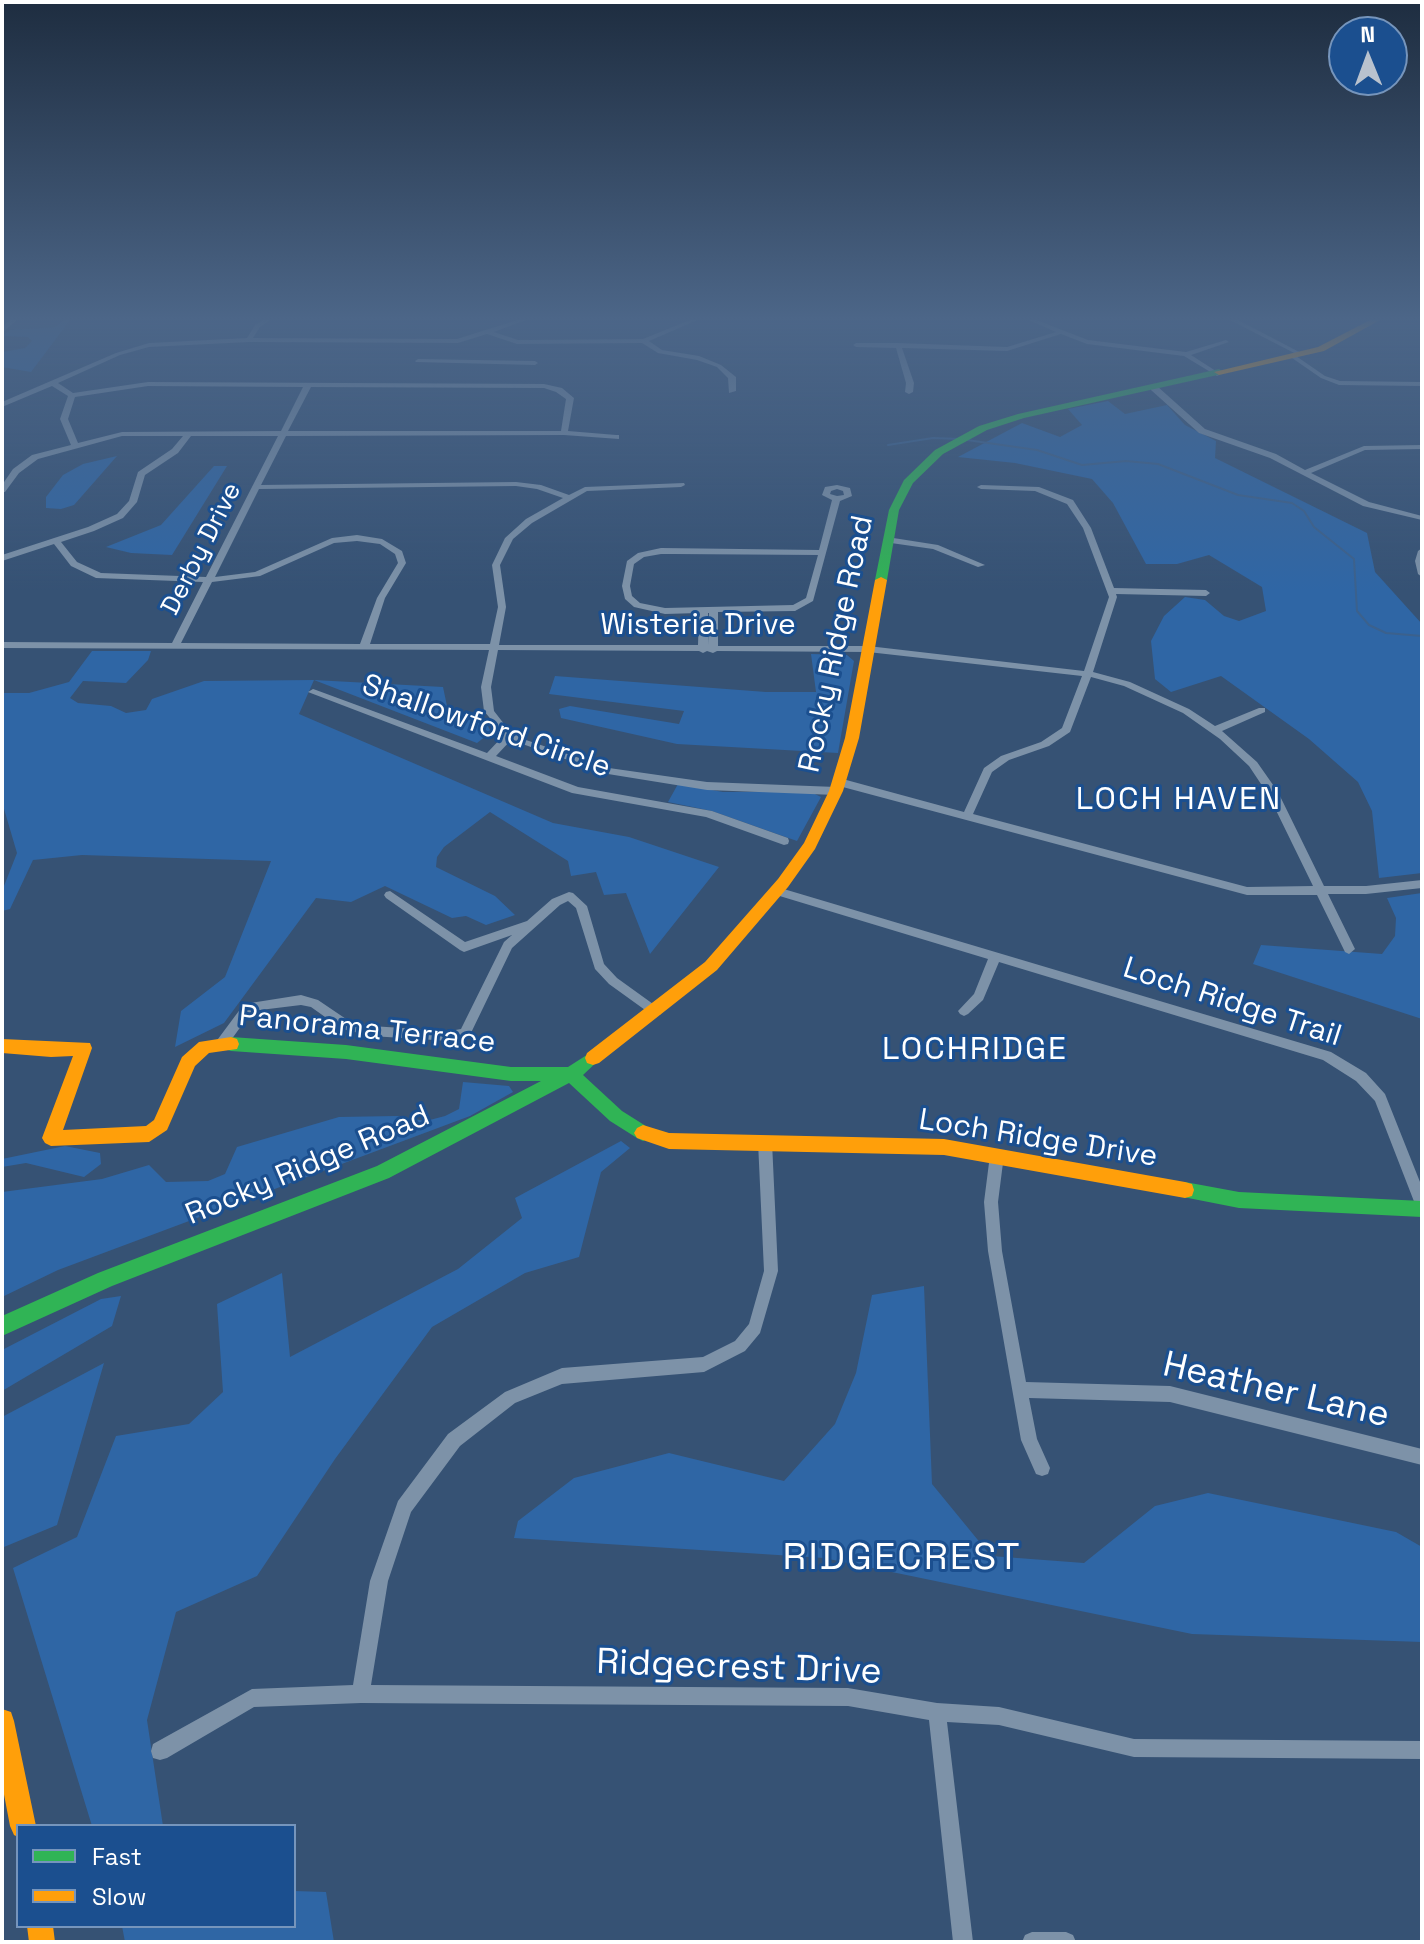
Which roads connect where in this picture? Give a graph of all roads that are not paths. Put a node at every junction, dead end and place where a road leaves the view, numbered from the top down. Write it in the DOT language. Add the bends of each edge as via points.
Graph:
graph roads {
  1 [pos="68,410"];
  2 [pos="296,410"];
  3 [pos="568,410"];
  4 [pos="1051,410"];
  5 [pos="1178,410"];
  6 [pos="190,433"];
  7 [pos="284,433"];
  8 [pos="564,433"];
  9 [pos="616,437"];
  10 [pos="74,444"];
  11 [pos="1422,447"];
  12 [pos="1306,472"];
  13 [pos="681,485"];
  14 [pos="255,487"];
  15 [pos="981,487"];
  16 [pos="2,490"];
  17 [pos="567,497"];
  18 [pos="836,499"];
  19 [pos="1422,518"];
  20 [pos="887,540"];
  21 [pos="56,541"];
  22 [pos="2,545"];
  23 [pos="1422,551"];
  24 [pos="823,553"];
  25 [pos="5,557"];
  26 [pos="981,565"];
  27 [pos="1422,574"];
  28 [pos="209,580"];
  29 [pos="1112,591"];
  30 [pos="1206,593"];
  31 [pos="709,611"];
  32 [pos="2,645"];
  33 [pos="175,646"];
  34 [pos="364,647"];
  35 [pos="495,648"];
  36 [pos="868,649"];
  37 [pos="708,650"];
  38 [pos="1089,674"];
  39 [pos="313,692"];
  40 [pos="1262,710"];
  41 [pos="1215,730"];
  42 [pos="509,736"];
  43 [pos="488,758"];
  44 [pos="837,786"];
  45 [pos="967,816"];
  46 [pos="784,841"];
  47 [pos="1422,884"];
  48 [pos="777,891"];
  49 [pos="1320,891"];
  50 [pos="390,895"];
  51 [pos="536,920"];
  52 [pos="1349,949"];
  53 [pos="995,957"];
  54 [pos="964,1011"];
  55 [pos="656,1012"];
  56 [pos="222,1043"];
  57 [pos="2,1046"];
  58 [pos="571,1074"];
  59 [pos="765,1142"];
  60 [pos="997,1155"];
  61 [pos="1422,1206"];
  62 [pos="2,1326"];
  63 [pos="1019,1390"];
  64 [pos="1422,1457"];
  65 [pos="1042,1468"];
  66 [pos="361,1694"];
  67 [pos="937,1712"];
  68 [pos="2,1721"];
  69 [pos="1422,1750"];
  70 [pos="160,1751"];
  71 [pos="23,1824"];
  72 [pos="963,1942"];
  73 [pos="1032,1942"];
  74 [pos="1066,1942"];
  1 -- 10 [label="street" via="64,423"];
  2 -- 7 [label="street, Derby Drive"];
  3 -- 8 [label="street"];
  4 -- 20 [label="main road, Rocky Ridge Road" via="977,431 939,452 902,490"];
  5 -- 12 [label="street" via="1202,431"];
  6 -- 7 [label="street"];
  6 -- 10 [label="street" via="122,434"];
  6 -- 21 [label="street" via="175,451 141,474 126,511"];
  7 -- 8 [label="street"];
  7 -- 14 [label="street, Derby Drive"];
  8 -- 9 [label="street"];
  10 -- 16 [label="street" via="27,462"];
  11 -- 12 [label="street" via="1364,448"];
  12 -- 19 [label="street" via="1366,504"];
  13 -- 17 [label="street" via="602,487"];
  14 -- 17 [label="street" via="516,484"];
  14 -- 28 [label="street, Derby Drive"];
  15 -- 29 [label="street" via="1036,489 1070,502"];
  17 -- 35 [label="street" via="520,528 501,549 496,571 502,607"];
  18 -- 24 [label="street"];
  20 -- 26 [label="street" via="935,547"];
  20 -- 36 [label="main road, Rocky Ridge Road"];
  21 -- 25 [label="street"];
  21 -- 28 [label="street" via="74,564 99,576"];
  22 -- 25 [label="street"];
  23 -- 27 [label="street"];
  24 -- 31 [label="street" via="812,595 801,606"];
  24 -- 31 [label="street" via="661,551 635,558 627,568 628,597 637,605"];
  28 -- 33 [label="street, Derby Drive"];
  28 -- 34 [label="street" via="257,574 332,541 387,544 402,563 381,598"];
  29 -- 30 [label="street"];
  29 -- 38 [label="street"];
  31 -- 37 [label="street"];
  32 -- 33 [label="street, Wisteria Drive"];
  33 -- 34 [label="street, Wisteria Drive"];
  34 -- 35 [label="street, Wisteria Drive"];
  35 -- 37 [label="street, Wisteria Drive"];
  35 -- 42 [label="street" via="486,697 492,717"];
  36 -- 37 [label="street, Wisteria Drive"];
  36 -- 38 [label="street, Wisteria Drive"];
  36 -- 44 [label="main road, Rocky Ridge Road" via="852,738"];
  38 -- 41 [label="street, Wisteria Drive" via="1157,696"];
  38 -- 45 [label="street" via="1066,730 988,770"];
  39 -- 43 [label="street, Shallowford Circle"];
  40 -- 41 [label="street"];
  41 -- 49 [label="street, Wisteria Drive" via="1253,764 1274,795"];
  42 -- 43 [label="street"];
  42 -- 44 [label="street" via="621,774 707,786"];
  43 -- 46 [label="street, Shallowford Circle" via="576,790 708,814"];
  44 -- 45 [label="street"];
  44 -- 48 [label="main road, Rocky Ridge Road" via="810,845"];
  45 -- 49 [label="street" via="1247,891"];
  47 -- 49 [label="street"];
  48 -- 53 [label="street, Loch Ridge Trail"];
  48 -- 55 [label="main road, Rocky Ridge Road" via="711,966"];
  49 -- 52 [label="street, Wisteria Drive"];
  50 -- 51 [label="street" via="464,947"];
  51 -- 55 [label="street" via="556,902 576,898 599,966"];
  51 -- 56 [label="street" via="508,945 465,1033 371,1031 346,1025 301,1000 248,1007"];
  53 -- 54 [label="street" via="979,997"];
  53 -- 61 [label="street, Loch Ridge Trail" via="1340,1062 1380,1098"];
  55 -- 58 [label="main road, Rocky Ridge Road"];
  56 -- 57 [label="main road, Panorama Terrace" via="205,1047 188,1062 156,1130 95,1139 51,1138 84,1048"];
  56 -- 58 [label="main road, Panorama Terrace" via="346,1052 511,1074"];
  58 -- 59 [label="main road, Loch Ridge Drive" via="616,1116 648,1136"];
  58 -- 62 [label="main road, Rocky Ridge Road" via="383,1172 105,1279"];
  59 -- 60 [label="main road, Loch Ridge Drive" via="915,1145"];
  59 -- 66 [label="street" via="771,1271 755,1328 740,1346 704,1364 562,1376 510,1397 454,1440 404,1507 379,1581"];
  60 -- 61 [label="main road, Loch Ridge Drive" via="1239,1200"];
  60 -- 63 [label="street" via="992,1233"];
  63 -- 64 [label="street, Heather Lane" via="1170,1394"];
  63 -- 65 [label="street" via="1032,1451"];
  66 -- 67 [label="street, Ridgecrest Drive" via="848,1697"];
  66 -- 70 [label="street, Ridgecrest Drive" via="252,1698"];
  67 -- 69 [label="street, Ridgecrest Drive" via="999,1716 1134,1748"];
  67 -- 72 [label="street"];
  68 -- 71 [label="main road"];
  73 -- 74 [label="street"];
}
